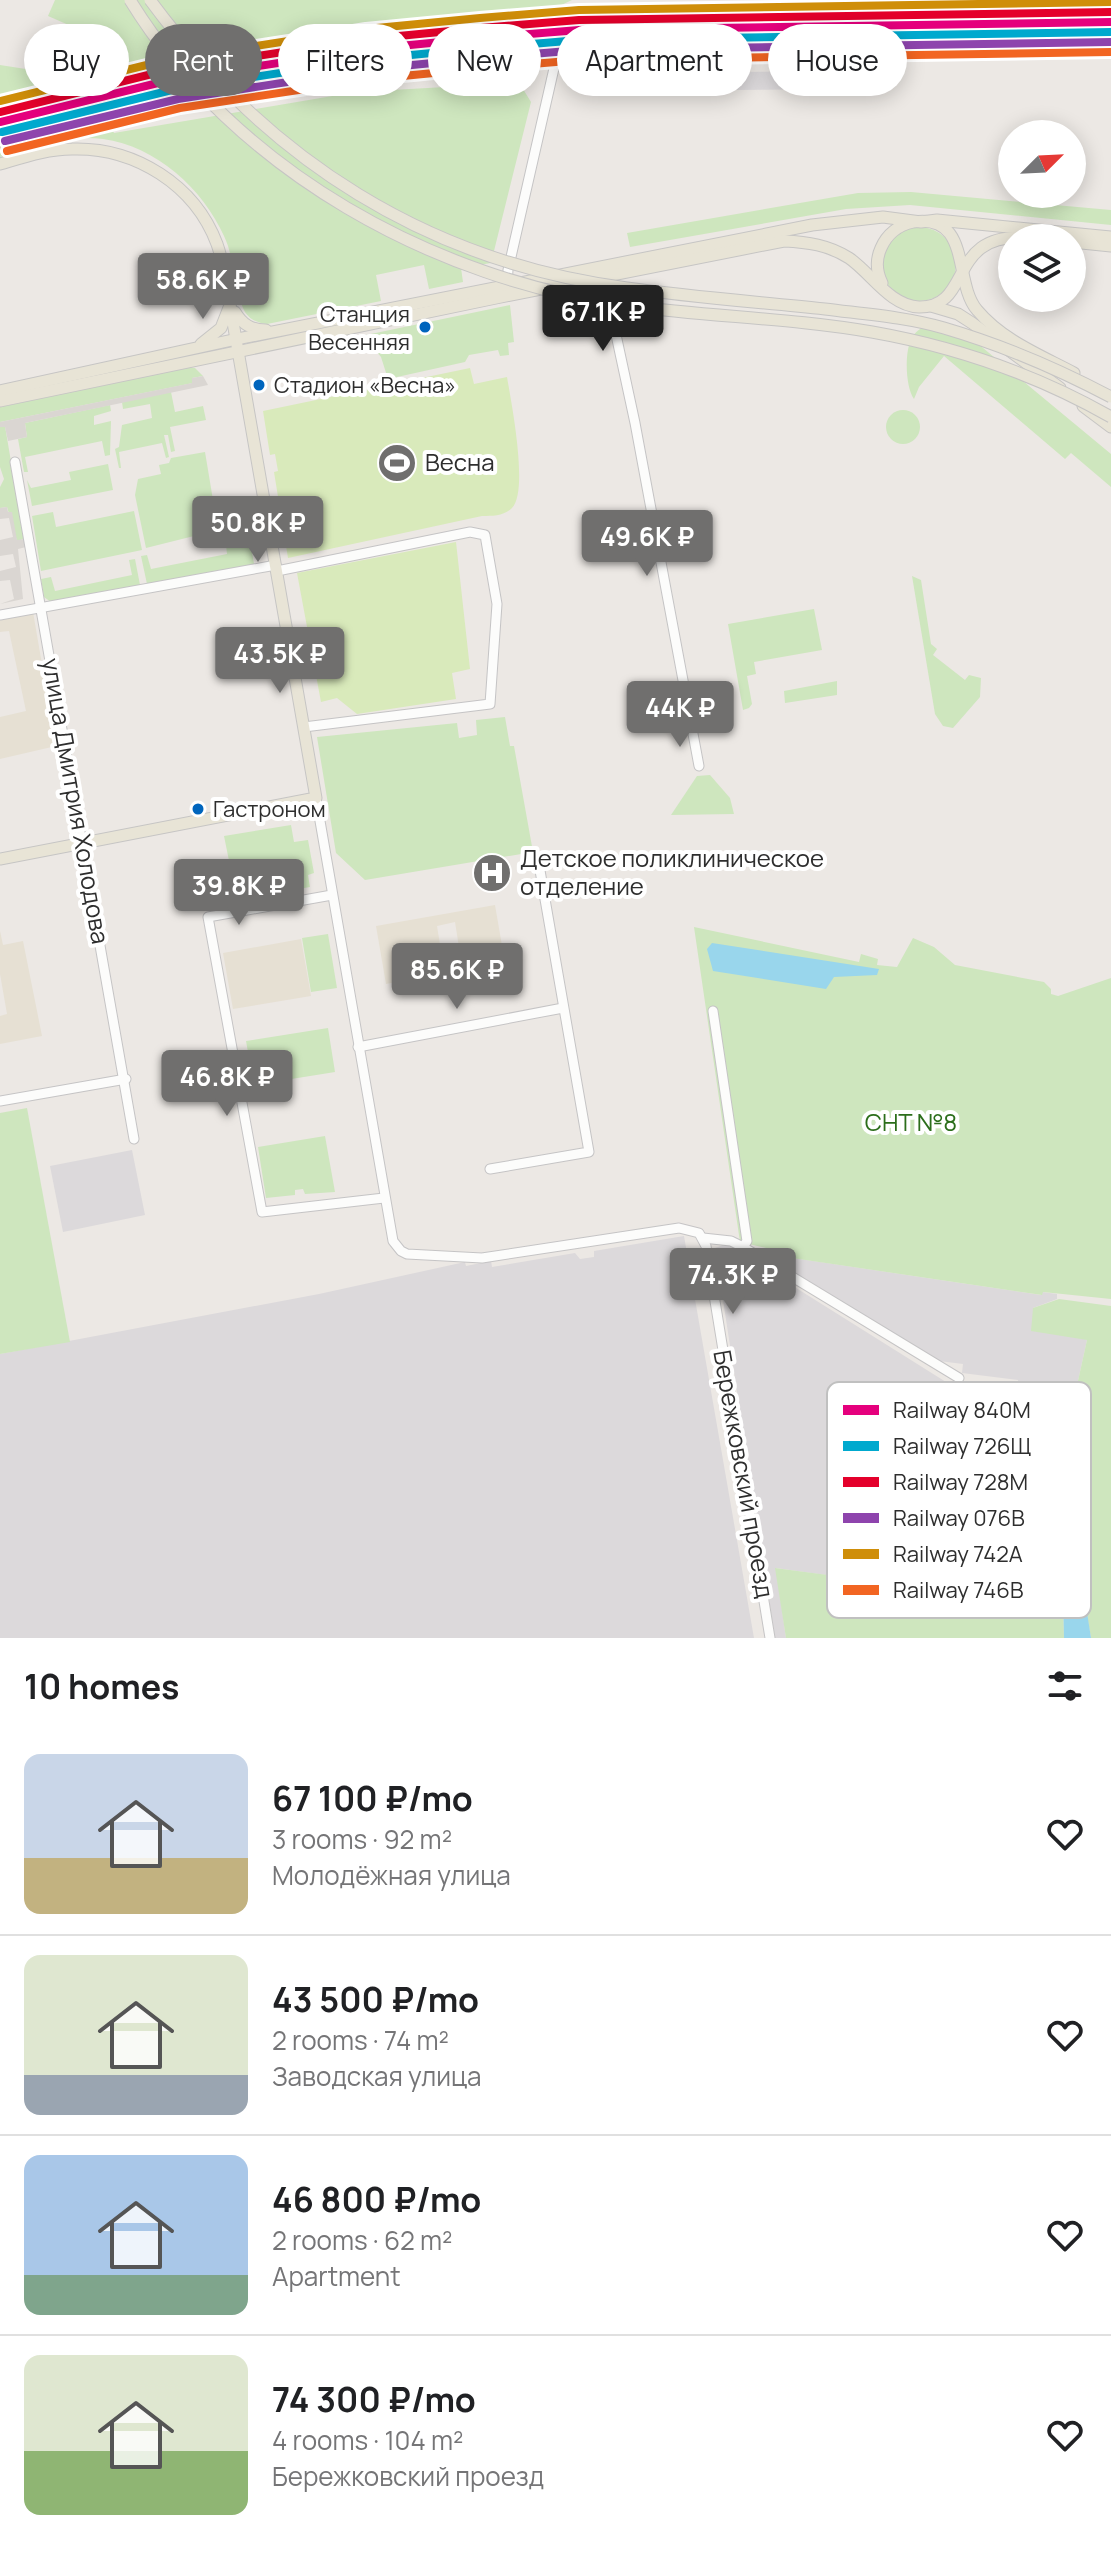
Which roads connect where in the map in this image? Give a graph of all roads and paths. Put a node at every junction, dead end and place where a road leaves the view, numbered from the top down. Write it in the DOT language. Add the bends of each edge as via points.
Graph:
graph roads {
  1 [pos="130,0"];
  2 [pos="150,0"];
  3 [pos="557,60"];
  4 [pos="0,164"];
  5 [pos="921,222"];
  6 [pos="1111,237"];
  7 [pos="998,240"];
  8 [pos="1086,243"];
  9 [pos="1111,246"];
  10 [pos="962,270"];
  11 [pos="602,272"];
  12 [pos="508,287"];
  13 [pos="884,287"];
  14 [pos="230,305"];
  15 [pos="930,305"];
  16 [pos="293,329"];
  17 [pos="238,345"];
  18 [pos="186,350"];
  19 [pos="0,391"];
  20 [pos="1111,395"];
  21 [pos="0,401"];
  22 [pos="1111,417"];
  23 [pos="1111,427"];
  24 [pos="15,462"];
  25 [pos="276,568"];
  26 [pos="40,607"];
  27 [pos="0,615"];
  28 [pos="304,727"];
  29 [pos="699,766"];
  30 [pos="316,798"];
  31 [pos="82,843"];
  32 [pos="0,859"];
  33 [pos="538,859"];
  34 [pos="332,895"];
  35 [pos="563,1008"];
  36 [pos="713,1011"];
  37 [pos="358,1047"];
  38 [pos="126,1079"];
  39 [pos="0,1101"];
  40 [pos="134,1139"];
  41 [pos="490,1169"];
  42 [pos="384,1198"];
  43 [pos="703,1238"];
  44 [pos="743,1247"];
  45 [pos="959,1378"];
  46 [pos="770,1638"];
  1 -- 22 [label="main road, bridge" via="198,88 274,157 372,224 457,264 544,290 629,306 870,332 936,345 1039,380"];
  2 -- 20 [label="main road, bridge" via="214,79 284,143 380,208 461,247 547,273 625,288 876,315 943,328"];
  3 -- 12 [label="street"];
  4 -- 14 [label="main road" via="74,149 99,150 147,165 172,182 203,218 216,242"];
  5 -- 6 [label="main road"];
  5 -- 10 [label="main road" via="949,233 960,250"];
  5 -- 11 [label="main road" via="883,217 812,225"];
  5 -- 13 [label="main road" via="899,227 883,243 877,265"];
  7 -- 10 [label="main road" via="983,246"];
  8 -- 9 [label="main road"];
  10 -- 15 [label="main road" via="948,296"];
  10 -- 20 [label="main road" via="968,298 992,325"];
  11 -- 12 [label="main road"];
  11 -- 13 [label="main road" via="784,241 809,242 849,258"];
  11 -- 17 [label="main road"];
  11 -- 29 [label="street"];
  12 -- 16 [label="main road"];
  13 -- 15 [label="main road" via="899,302"];
  14 -- 16 [label="main road" via="240,322 250,327"];
  14 -- 17 [label="main road"];
  14 -- 18 [label="main road" via="221,328 207,342"];
  15 -- 23 [label="main road" via="958,314"];
  16 -- 17 [label="main road"];
  17 -- 18 [label="main road"];
  17 -- 21 [label="main road"];
  17 -- 25 [label="main road"];
  18 -- 19 [label="main road"];
  24 -- 26 [label="street, улица Дмитрия Холодова"];
  25 -- 26 [label="street"];
  25 -- 28 [label="main road"];
  25 -- 28 [label="street" via="470,532 485,535 497,604 490,704"];
  26 -- 27 [label="street"];
  26 -- 31 [label="street, улица Дмитрия Холодова"];
  28 -- 30 [label="main road"];
  30 -- 31 [label="main road"];
  30 -- 34 [label="street"];
  31 -- 32 [label="main road"];
  31 -- 38 [label="street, улица Дмитрия Холодова"];
  33 -- 35 [label="street"];
  34 -- 37 [label="street"];
  34 -- 42 [label="street" via="208,917 218,978 262,1212"];
  35 -- 37 [label="street"];
  35 -- 41 [label="street" via="589,1152"];
  36 -- 44 [label="street" via="746,1227"];
  37 -- 42 [label="street"];
  38 -- 39 [label="street"];
  38 -- 40 [label="street, улица Дмитрия Холодова"];
  42 -- 43 [label="street" via="393,1241 401,1251 482,1258 679,1228"];
  43 -- 44 [label="street"];
  43 -- 46 [label="street, Бережковский проезд"];
  44 -- 45 [label="street"];
}
